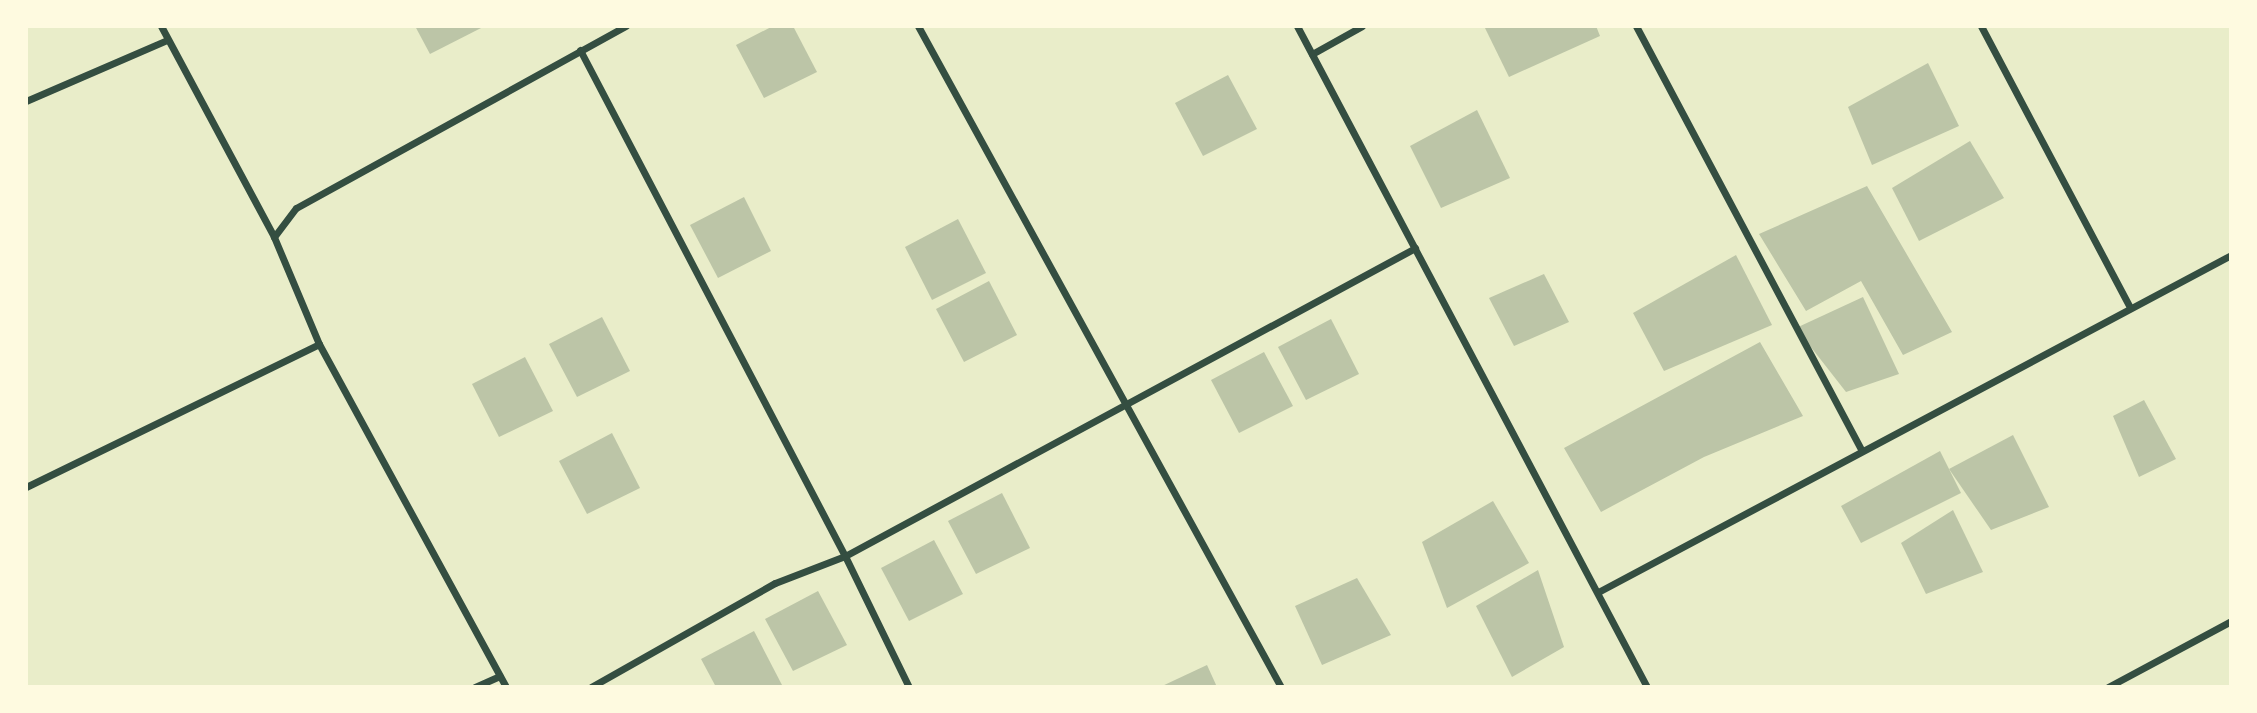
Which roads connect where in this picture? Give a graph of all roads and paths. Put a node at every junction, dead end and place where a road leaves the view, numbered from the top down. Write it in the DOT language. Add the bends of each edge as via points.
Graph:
graph roads {
  1 [pos="161,26"];
  2 [pos="626,26"];
  3 [pos="918,26"];
  4 [pos="1297,26"];
  5 [pos="1362,26"];
  6 [pos="1636,26"];
  7 [pos="1981,26"];
  8 [pos="167,40"];
  9 [pos="580,50"];
  10 [pos="1312,54"];
  11 [pos="26,100"];
  12 [pos="274,237"];
  13 [pos="1415,248"];
  14 [pos="2231,254"];
  15 [pos="2129,306"];
  16 [pos="318,344"];
  17 [pos="1128,403"];
  18 [pos="1861,450"];
  19 [pos="26,487"];
  20 [pos="845,556"];
  21 [pos="1600,591"];
  22 [pos="2231,621"];
  23 [pos="500,676"];
  24 [pos="475,687"];
  25 [pos="506,687"];
  26 [pos="591,687"];
  27 [pos="909,687"];
  28 [pos="1281,687"];
  29 [pos="1647,687"];
  30 [pos="2108,687"];
  1 -- 8 [label="street"];
  2 -- 9 [label="street"];
  3 -- 17 [label="street"];
  4 -- 10 [label="street"];
  5 -- 10 [label="street"];
  6 -- 18 [label="street"];
  7 -- 15 [label="street"];
  8 -- 11 [label="street"];
  8 -- 12 [label="street"];
  9 -- 12 [label="street" via="296,208"];
  9 -- 20 [label="street"];
  10 -- 13 [label="street"];
  12 -- 16 [label="street"];
  13 -- 17 [label="street"];
  13 -- 21 [label="street"];
  14 -- 15 [label="street"];
  15 -- 18 [label="street"];
  16 -- 19 [label="street"];
  16 -- 23 [label="street"];
  17 -- 20 [label="street"];
  17 -- 28 [label="street"];
  18 -- 21 [label="street"];
  20 -- 26 [label="street" via="775,583"];
  20 -- 27 [label="street"];
  21 -- 29 [label="street"];
  22 -- 30 [label="street"];
  23 -- 24 [label="street"];
  23 -- 25 [label="street"];
}
